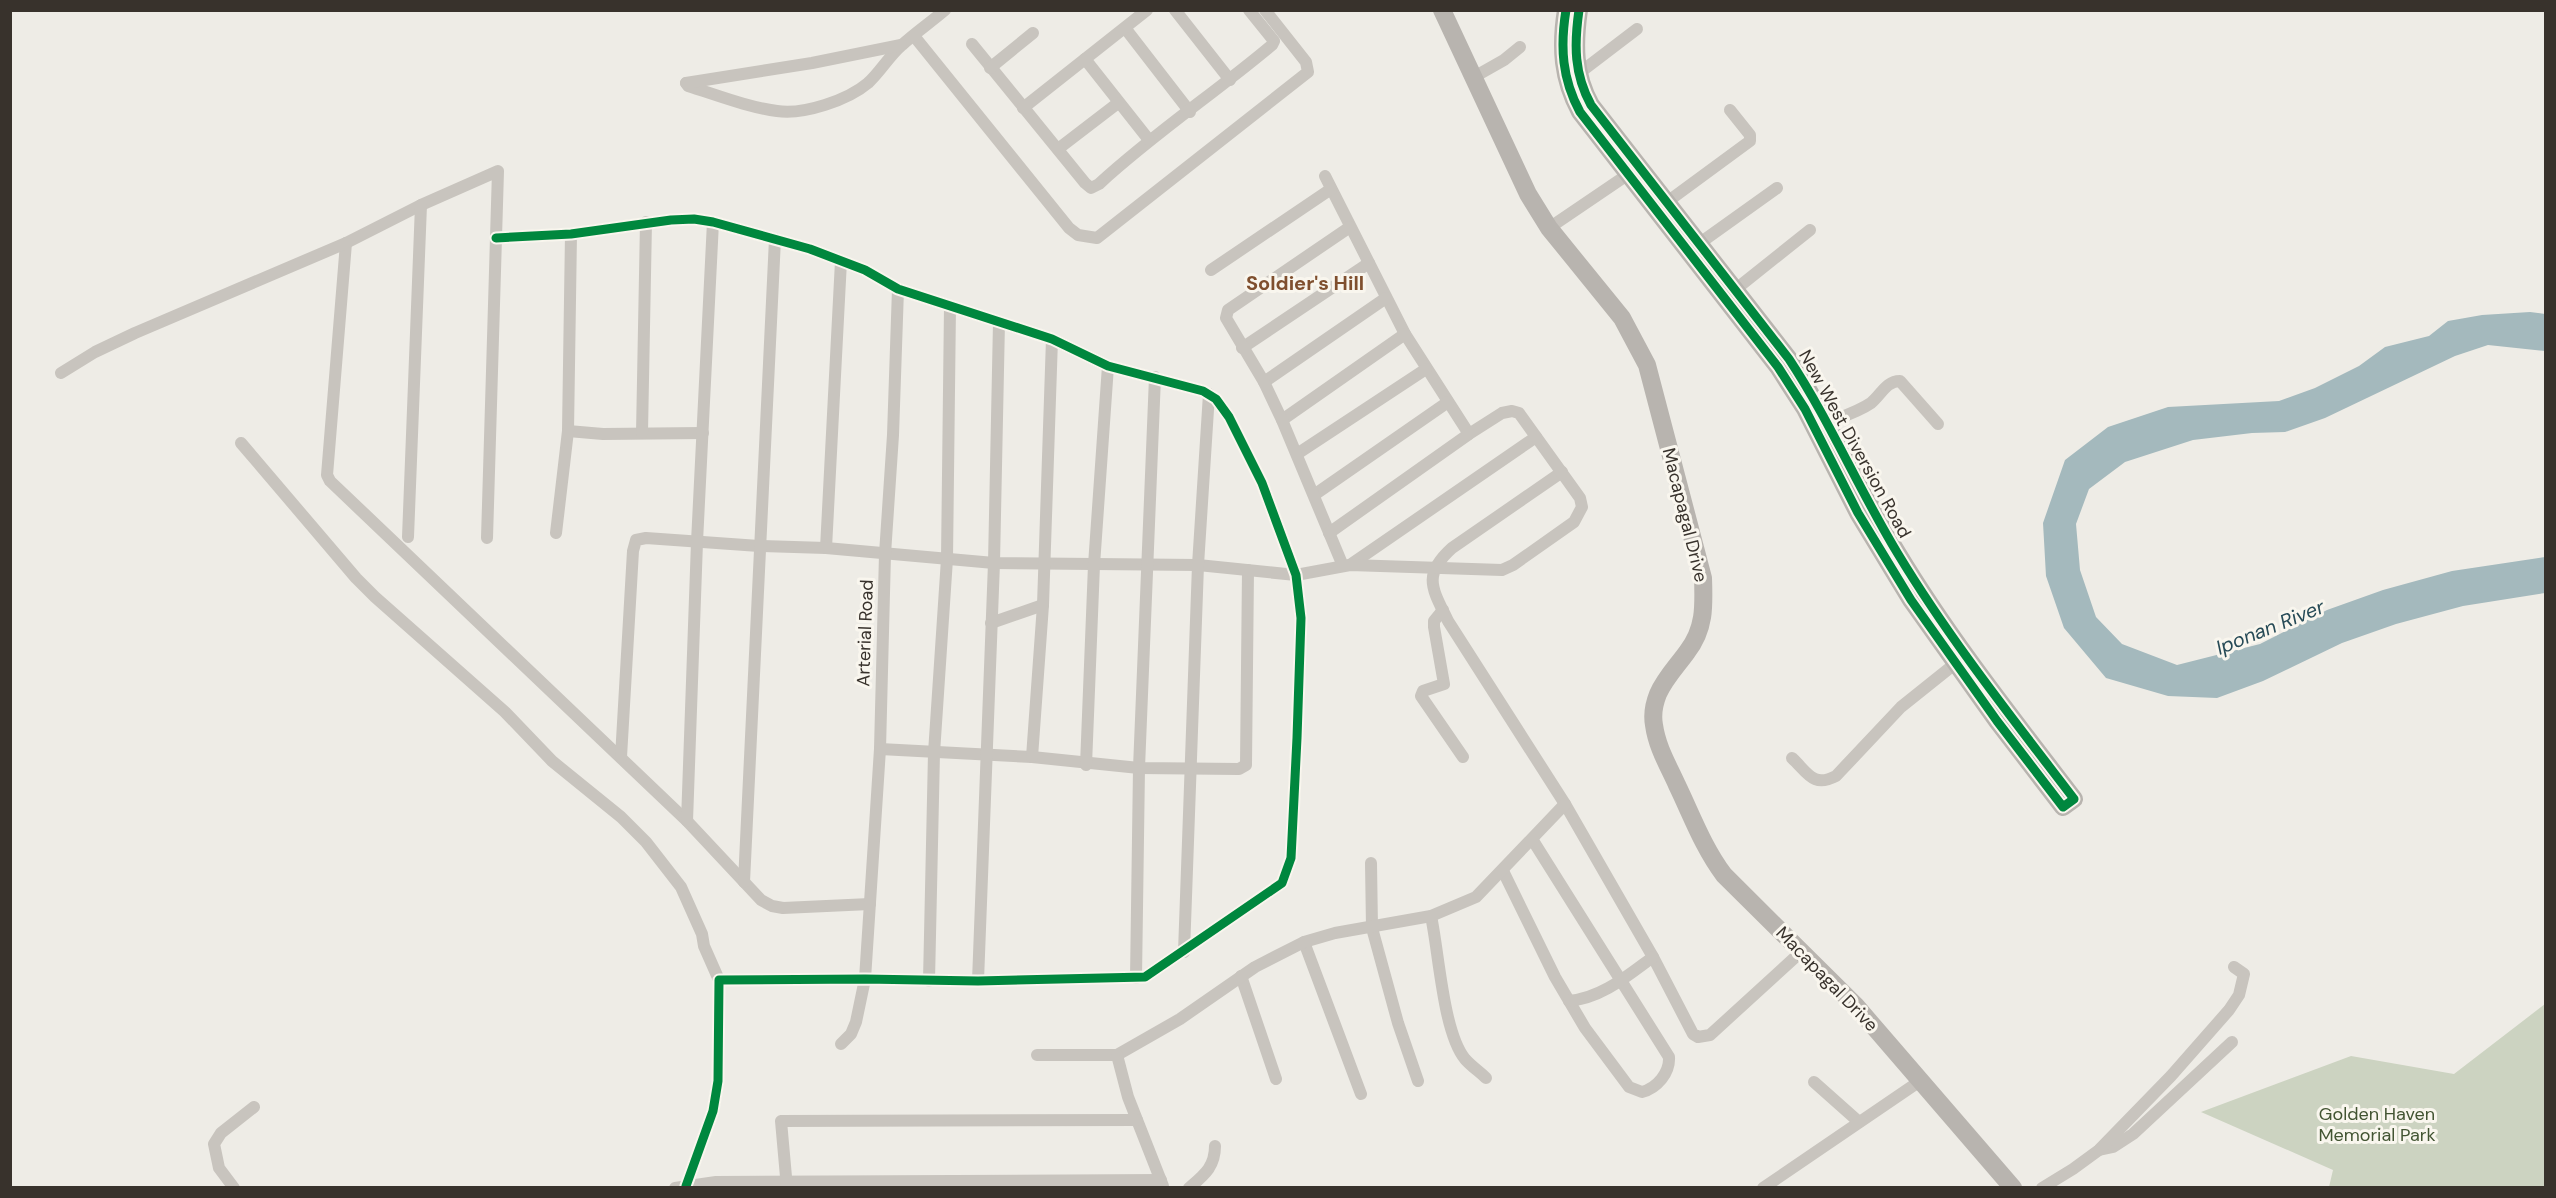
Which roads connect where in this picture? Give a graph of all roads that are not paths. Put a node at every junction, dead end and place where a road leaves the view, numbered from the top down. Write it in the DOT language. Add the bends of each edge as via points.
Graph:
graph roads {
  1 [pos="945,10"];
  2 [pos="1147,10"];
  3 [pos="1176,10"];
  4 [pos="1249,10"];
  5 [pos="1265,10"];
  6 [pos="1442,10"];
  7 [pos="1566,10"];
  8 [pos="1579,10"];
  9 [pos="1125,28"];
  10 [pos="1637,29"];
  11 [pos="1033,33"];
  12 [pos="915,36"];
  13 [pos="972,44"];
  14 [pos="901,45"];
  15 [pos="1520,47"];
  16 [pos="1085,59"];
  17 [pos="990,68"];
  18 [pos="1578,74"];
  19 [pos="1474,77"];
  20 [pos="1230,80"];
  21 [pos="1118,103"];
  22 [pos="1023,108"];
  23 [pos="1730,110"];
  24 [pos="1190,112"];
  25 [pos="1149,140"];
  26 [pos="1058,148"];
  27 [pos="1633,171"];
  28 [pos="1325,176"];
  29 [pos="1777,188"];
  30 [pos="1332,189"];
  31 [pos="1667,202"];
  32 [pos="421,205"];
  33 [pos="646,222"];
  34 [pos="713,222"];
  35 [pos="1350,227"];
  36 [pos="1549,228"];
  37 [pos="1810,230"];
  38 [pos="571,234"];
  39 [pos="496,238"];
  40 [pos="775,239"];
  41 [pos="346,243"];
  42 [pos="1700,243"];
  43 [pos="841,261"];
  44 [pos="1369,263"];
  45 [pos="1211,270"];
  46 [pos="898,289"];
  47 [pos="1736,289"];
  48 [pos="1386,298"];
  49 [pos="950,306"];
  50 [pos="999,321"];
  51 [pos="1405,334"];
  52 [pos="1052,339"];
  53 [pos="1242,348"];
  54 [pos="1108,366"];
  55 [pos="1426,369"];
  56 [pos="61,373"];
  57 [pos="1155,377"];
  58 [pos="1263,382"];
  59 [pos="1209,394"];
  60 [pos="1448,402"];
  61 [pos="1282,420"];
  62 [pos="1826,423"];
  63 [pos="1938,424"];
  64 [pos="568,431"];
  65 [pos="642,433"];
  66 [pos="703,433"];
  67 [pos="1469,434"];
  68 [pos="1536,437"];
  69 [pos="241,443"];
  70 [pos="1297,454"];
  71 [pos="1562,472"];
  72 [pos="1314,495"];
  73 [pos="556,533"];
  74 [pos="1329,533"];
  75 [pos="408,537"];
  76 [pos="487,538"];
  77 [pos="697,542"];
  78 [pos="759,546"];
  79 [pos="825,548"];
  80 [pos="885,554"];
  81 [pos="947,559"];
  82 [pos="994,563"];
  83 [pos="1045,564"];
  84 [pos="1094,565"];
  85 [pos="1147,565"];
  86 [pos="1198,565"];
  87 [pos="1346,566"];
  88 [pos="1433,569"];
  89 [pos="1248,570"];
  90 [pos="1296,575"];
  91 [pos="1043,605"];
  92 [pos="1443,610"];
  93 [pos="991,624"];
  94 [pos="1956,663"];
  95 [pos="880,749"];
  96 [pos="934,753"];
  97 [pos="986,756"];
  98 [pos="621,757"];
  99 [pos="1462,757"];
  100 [pos="1032,758"];
  101 [pos="1792,758"];
  102 [pos="1086,765"];
  103 [pos="1139,768"];
  104 [pos="1191,769"];
  105 [pos="1565,804"];
  106 [pos="687,821"];
  107 [pos="1532,839"];
  108 [pos="1371,862"];
  109 [pos="1503,871"];
  110 [pos="744,882"];
  111 [pos="870,904"];
  112 [pos="1431,916"];
  113 [pos="1372,928"];
  114 [pos="1304,942"];
  115 [pos="1802,951"];
  116 [pos="1184,952"];
  117 [pos="1653,957"];
  118 [pos="2234,967"];
  119 [pos="1241,976"];
  120 [pos="1136,978"];
  121 [pos="865,979"];
  122 [pos="719,981"];
  123 [pos="929,981"];
  124 [pos="978,981"];
  125 [pos="1620,981"];
  126 [pos="1569,1001"];
  127 [pos="2232,1042"];
  128 [pos="841,1044"];
  129 [pos="1037,1055"];
  130 [pos="1117,1055"];
  131 [pos="1486,1077"];
  132 [pos="1276,1079"];
  133 [pos="1418,1081"];
  134 [pos="1920,1081"];
  135 [pos="1814,1082"];
  136 [pos="1361,1094"];
  137 [pos="254,1107"];
  138 [pos="1137,1120"];
  139 [pos="1859,1122"];
  140 [pos="1215,1146"];
  141 [pos="2099,1150"];
  142 [pos="1010,1184"];
  143 [pos="1162,1184"];
  144 [pos="787,1185"];
  145 [pos="681,1187"];
  146 [pos="234,1188"];
  147 [pos="1189,1188"];
  148 [pos="1763,1188"];
  149 [pos="2013,1188"];
  150 [pos="2042,1188"];
  1 -- 12 [label="street"];
  2 -- 9 [label="street"];
  3 -- 20 [label="street"];
  4 -- 20 [label="street" via="1274,41"];
  5 -- 12 [label="street" via="1306,62 1308,72 1097,237 1078,235 1069,228"];
  6 -- 19 [label="street, Macapagal Drive"];
  7 -- 27 [label="street, New West Diversion Road" via="1563,64 1572,99"];
  8 -- 18 [label="street, New West Diversion Road" via="1575,45"];
  9 -- 16 [label="street"];
  9 -- 24 [label="street"];
  10 -- 18 [label="street"];
  11 -- 17 [label="street"];
  12 -- 14 [label="street"];
  13 -- 17 [label="street"];
  14 -- 14 [label="street" via="689,82 686,85 776,111 811,109 866,85"];
  15 -- 19 [label="street"];
  16 -- 21 [label="street"];
  16 -- 22 [label="street"];
  17 -- 22 [label="street"];
  18 -- 27 [label="street, New West Diversion Road" via="1591,105"];
  19 -- 36 [label="street, Macapagal Drive" via="1528,194"];
  20 -- 24 [label="street"];
  21 -- 25 [label="street"];
  21 -- 26 [label="street"];
  22 -- 26 [label="street"];
  23 -- 31 [label="street" via="1750,135 1750,141"];
  24 -- 25 [label="street"];
  25 -- 26 [label="street" via="1091,188"];
  27 -- 31 [label="street, New West Diversion Road"];
  27 -- 36 [label="street"];
  27 -- 94 [label="street, New West Diversion Road" via="1784,375 1886,560"];
  28 -- 30 [label="street"];
  29 -- 42 [label="street"];
  30 -- 35 [label="street"];
  30 -- 45 [label="street"];
  31 -- 42 [label="street, New West Diversion Road"];
  32 -- 39 [label="street" via="498,171"];
  32 -- 41 [label="street"];
  32 -- 75 [label="street"];
  33 -- 34 [label="street"];
  33 -- 38 [label="street"];
  33 -- 65 [label="street"];
  34 -- 40 [label="street"];
  34 -- 66 [label="street"];
  35 -- 44 [label="street"];
  35 -- 53 [label="street" via="1228,310 1226,318"];
  36 -- 115 [label="street, Macapagal Drive" via="1622,318 1647,365 1703,578 1704,613 1699,632 1666,679 1653,709 1660,749 1713,860"];
  37 -- 47 [label="street"];
  38 -- 39 [label="street"];
  38 -- 64 [label="street"];
  39 -- 76 [label="street"];
  40 -- 43 [label="street"];
  40 -- 78 [label="street"];
  41 -- 56 [label="street" via="135,333"];
  41 -- 98 [label="street" via="327,475 330,482"];
  42 -- 47 [label="street, New West Diversion Road"];
  43 -- 46 [label="street"];
  43 -- 79 [label="street"];
  44 -- 48 [label="street"];
  44 -- 53 [label="street"];
  46 -- 49 [label="street"];
  46 -- 80 [label="street, Arterial Road" via="894,435"];
  47 -- 62 [label="street, New West Diversion Road" via="1807,385"];
  48 -- 51 [label="street"];
  48 -- 58 [label="street"];
  49 -- 50 [label="street"];
  49 -- 81 [label="street"];
  50 -- 52 [label="street"];
  50 -- 82 [label="street"];
  51 -- 55 [label="street"];
  51 -- 61 [label="street"];
  52 -- 54 [label="street"];
  52 -- 83 [label="street"];
  53 -- 58 [label="street"];
  54 -- 57 [label="street"];
  54 -- 84 [label="street"];
  55 -- 60 [label="street"];
  55 -- 70 [label="street"];
  57 -- 59 [label="street"];
  57 -- 85 [label="street"];
  58 -- 61 [label="street"];
  59 -- 86 [label="street"];
  59 -- 90 [label="street" via="1229,417 1262,483"];
  60 -- 67 [label="street"];
  60 -- 72 [label="street"];
  61 -- 70 [label="street"];
  62 -- 63 [label="street" via="1862,408 1889,384 1900,381"];
  62 -- 94 [label="street, New West Diversion Road" via="1922,593 2068,803"];
  64 -- 65 [label="street"];
  64 -- 73 [label="street"];
  65 -- 66 [label="street"];
  66 -- 77 [label="street"];
  67 -- 68 [label="street" via="1512,411 1519,413"];
  67 -- 74 [label="street"];
  68 -- 71 [label="street"];
  68 -- 87 [label="street"];
  69 -- 122 [label="street" via="375,597 646,842 681,887"];
  70 -- 72 [label="street"];
  71 -- 88 [label="street" via="1452,548"];
  71 -- 88 [label="street" via="1580,498 1582,507 1574,522 1508,568"];
  72 -- 74 [label="street"];
  74 -- 87 [label="street"];
  77 -- 78 [label="street"];
  77 -- 98 [label="street" via="636,540"];
  77 -- 106 [label="street"];
  78 -- 79 [label="street"];
  78 -- 110 [label="street"];
  79 -- 80 [label="street"];
  80 -- 81 [label="street"];
  80 -- 95 [label="street, Arterial Road"];
  81 -- 82 [label="street"];
  81 -- 96 [label="street"];
  82 -- 83 [label="street"];
  82 -- 93 [label="street"];
  83 -- 84 [label="street"];
  83 -- 91 [label="street"];
  84 -- 85 [label="street"];
  84 -- 102 [label="street"];
  85 -- 86 [label="street"];
  85 -- 103 [label="street"];
  86 -- 89 [label="street"];
  86 -- 104 [label="street"];
  87 -- 88 [label="street"];
  87 -- 90 [label="street"];
  88 -- 92 [label="street" via="1435,594"];
  89 -- 90 [label="street"];
  89 -- 104 [label="street" via="1246,765 1239,769"];
  90 -- 116 [label="street" via="1301,618 1291,858 1287,874 1265,896"];
  91 -- 93 [label="street"];
  91 -- 100 [label="street"];
  92 -- 99 [label="street" via="1434,627 1444,684 1423,691 1421,696"];
  92 -- 105 [label="street"];
  93 -- 97 [label="street"];
  94 -- 101 [label="street" via="1901,706 1836,776 1823,782 1814,780"];
  95 -- 96 [label="street"];
  95 -- 111 [label="street, Arterial Road"];
  96 -- 97 [label="street"];
  96 -- 123 [label="street"];
  97 -- 100 [label="street"];
  97 -- 124 [label="street"];
  98 -- 106 [label="street"];
  100 -- 102 [label="street"];
  102 -- 103 [label="street"];
  103 -- 104 [label="street"];
  103 -- 120 [label="street"];
  104 -- 116 [label="street"];
  105 -- 107 [label="street"];
  105 -- 117 [label="street"];
  106 -- 110 [label="street"];
  107 -- 109 [label="street"];
  107 -- 125 [label="street"];
  108 -- 113 [label="street"];
  109 -- 112 [label="street" via="1476,897"];
  109 -- 126 [label="street"];
  110 -- 111 [label="street" via="772,906"];
  111 -- 121 [label="street, Arterial Road"];
  112 -- 113 [label="street"];
  112 -- 131 [label="street" via="1456,1042 1466,1060"];
  113 -- 114 [label="street"];
  113 -- 133 [label="street"];
  114 -- 119 [label="street"];
  114 -- 136 [label="street"];
  115 -- 117 [label="street" via="1704,1037 1689,1029"];
  115 -- 134 [label="street, Macapagal Drive" via="1856,1006"];
  116 -- 120 [label="street" via="1145,977"];
  117 -- 125 [label="street"];
  118 -- 141 [label="street" via="2244,978 2229,1010"];
  119 -- 130 [label="street" via="1180,1019"];
  119 -- 132 [label="street"];
  120 -- 124 [label="street"];
  121 -- 122 [label="street"];
  121 -- 123 [label="street"];
  121 -- 128 [label="street, Arterial Road" via="856,1022"];
  122 -- 145 [label="street" via="718,1081 713,1111"];
  123 -- 124 [label="street"];
  125 -- 126 [label="street" via="1592,998"];
  125 -- 126 [label="street" via="1669,1057 1670,1065 1663,1076 1648,1090 1641,1092 1629,1087"];
  127 -- 141 [label="street" via="2133,1134 2113,1147"];
  129 -- 130 [label="street"];
  130 -- 138 [label="street"];
  134 -- 139 [label="street"];
  134 -- 149 [label="street, Macapagal Drive"];
  135 -- 139 [label="street"];
  137 -- 146 [label="street" via="221,1133 214,1144 219,1168"];
  138 -- 143 [label="street"];
  138 -- 144 [label="street" via="781,1121"];
  139 -- 148 [label="street"];
  140 -- 147 [label="street" via="1213,1164"];
  141 -- 150 [label="street"];
  142 -- 143 [label="street"];
  142 -- 144 [label="street"];
  144 -- 145 [label="street" via="716,1182"];
}
